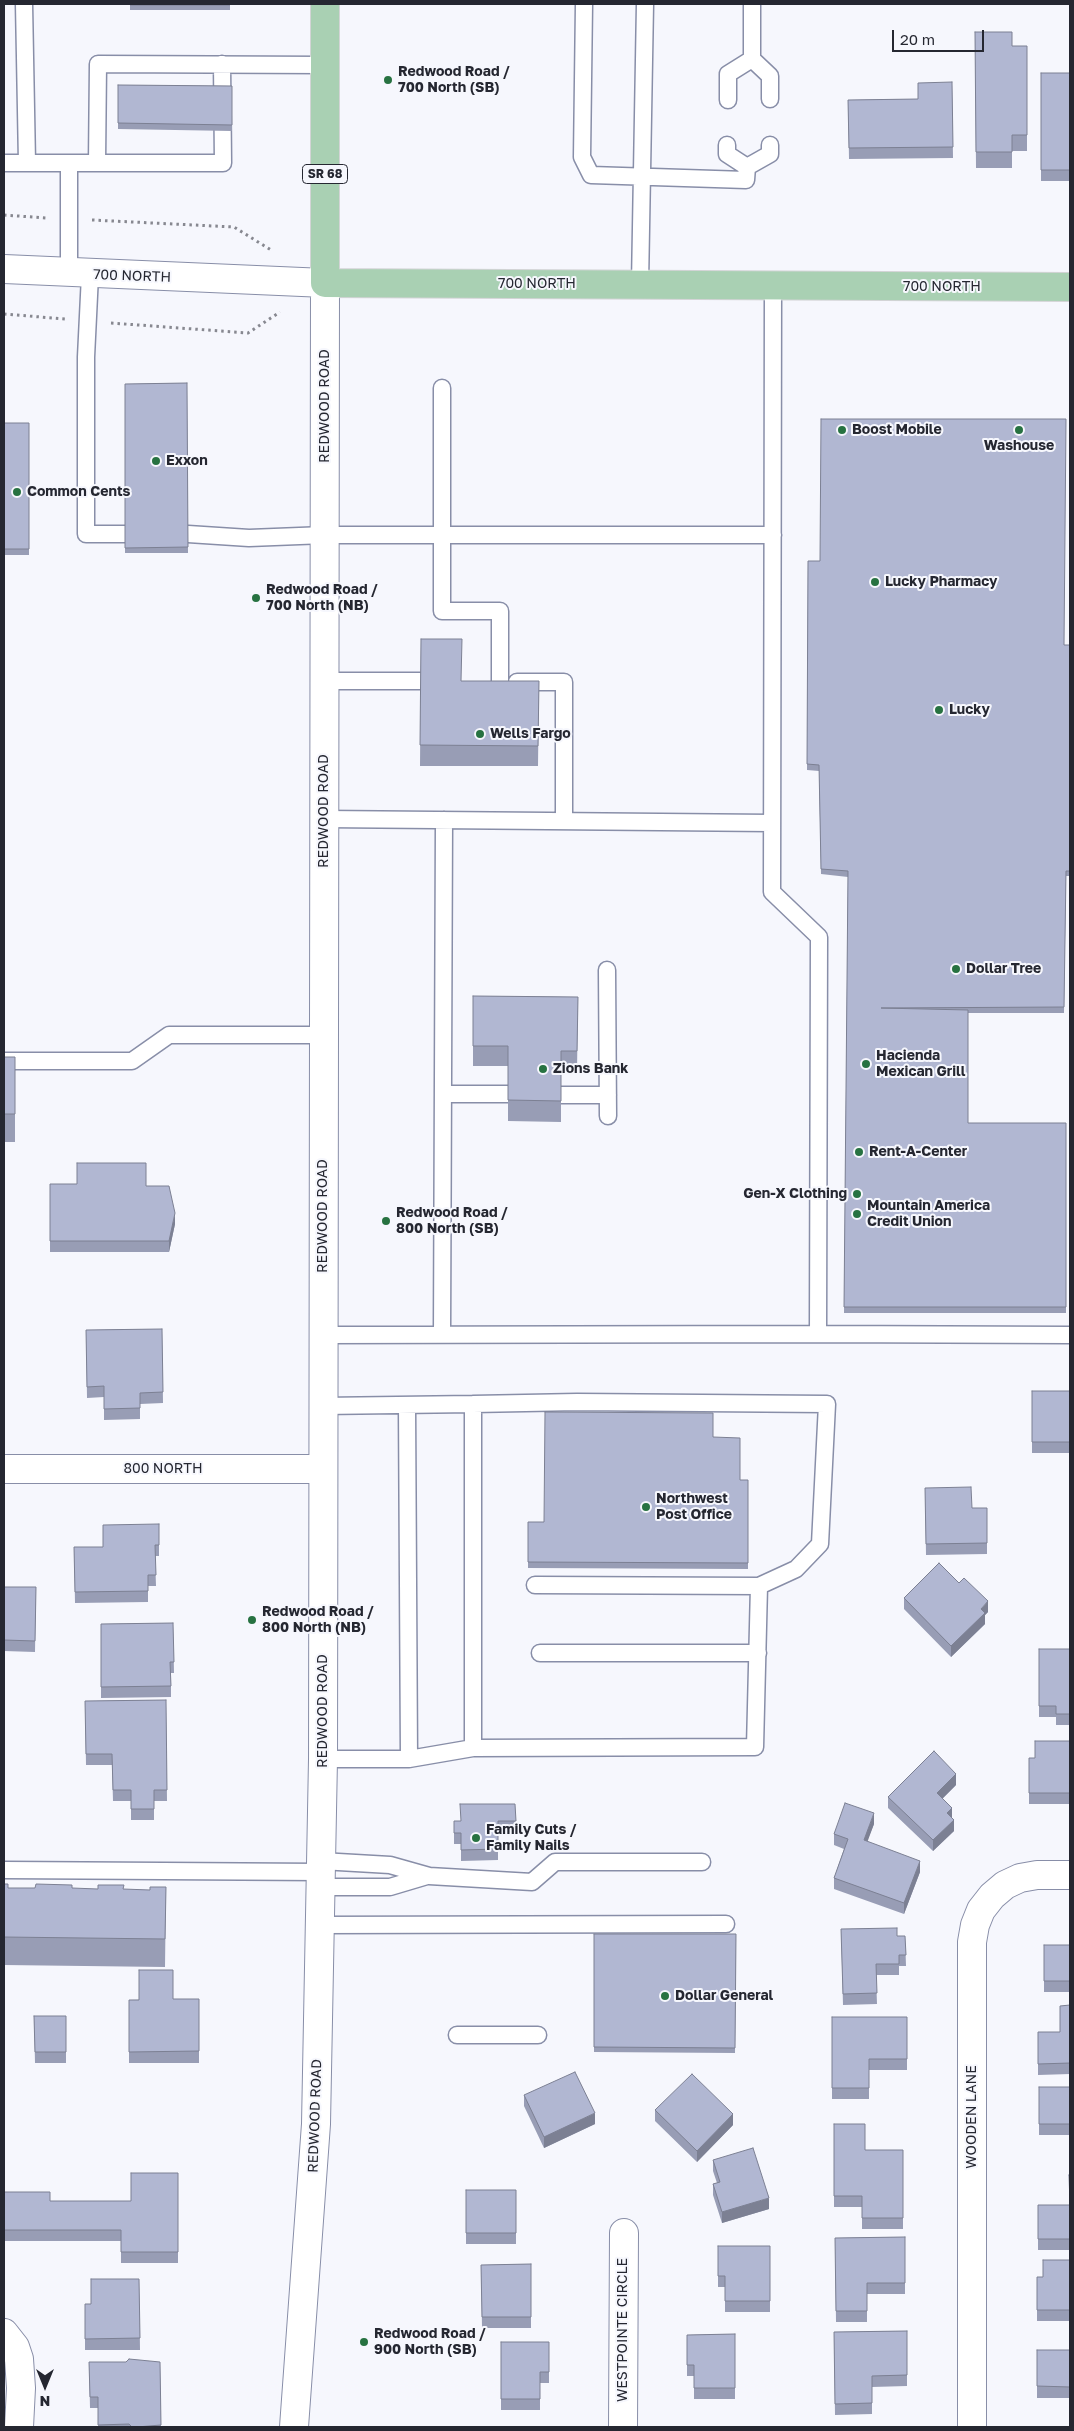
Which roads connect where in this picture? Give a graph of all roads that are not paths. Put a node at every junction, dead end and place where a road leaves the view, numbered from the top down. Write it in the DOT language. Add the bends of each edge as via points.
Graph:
graph roads {
  1 [pos="24,4"];
  2 [pos="325,4"];
  3 [pos="584,4"];
  4 [pos="645,4"];
  5 [pos="752,4"];
  6 [pos="752,59"];
  7 [pos="222,64"];
  8 [pos="326,66"];
  9 [pos="770,99"];
  10 [pos="728,100"];
  11 [pos="727,145"];
  12 [pos="770,146"];
  13 [pos="4,162"];
  14 [pos="27,162"];
  15 [pos="69,162"];
  16 [pos="97,162"];
  17 [pos="747,167"];
  18 [pos="642,178"];
  19 [pos="4,269"];
  20 [pos="80,274"];
  21 [pos="325,283"];
  22 [pos="640,284"];
  23 [pos="773,286"];
  24 [pos="1070,287"];
  25 [pos="442,388"];
  26 [pos="125,534"];
  27 [pos="188,534"];
  28 [pos="325,535"];
  29 [pos="442,535"];
  30 [pos="773,535"];
  31 [pos="325,681"];
  32 [pos="421,681"];
  33 [pos="481,682"];
  34 [pos="500,682"];
  35 [pos="324,819"];
  36 [pos="444,820"];
  37 [pos="564,821"];
  38 [pos="772,823"];
  39 [pos="607,970"];
  40 [pos="324,1035"];
  41 [pos="4,1060"];
  42 [pos="443,1094"];
  43 [pos="508,1094"];
  44 [pos="561,1095"];
  45 [pos="608,1095"];
  46 [pos="608,1116"];
  47 [pos="442,1334"];
  48 [pos="818,1334"];
  49 [pos="323,1335"];
  50 [pos="1070,1335"];
  51 [pos="473,1404"];
  52 [pos="322,1406"];
  53 [pos="407,1406"];
  54 [pos="4,1469"];
  55 [pos="323,1469"];
  56 [pos="535,1585"];
  57 [pos="759,1586"];
  58 [pos="540,1653"];
  59 [pos="758,1653"];
  60 [pos="473,1748"];
  61 [pos="323,1758"];
  62 [pos="409,1759"];
  63 [pos="702,1862"];
  64 [pos="4,1870"];
  65 [pos="321,1873"];
  66 [pos="1070,1875"];
  67 [pos="429,1876"];
  68 [pos="726,1924"];
  69 [pos="320,1925"];
  70 [pos="457,2035"];
  71 [pos="538,2035"];
  72 [pos="624,2233"];
  73 [pos="4,2333"];
  74 [pos="18,2427"];
  75 [pos="294,2427"];
  76 [pos="623,2427"];
  77 [pos="972,2427"];
  1 -- 14 [label="lane"];
  2 -- 8 [label="main road, REDWOOD ROAD / SR 68"];
  3 -- 18 [label="lane" via="582,157 592,175"];
  4 -- 18 [label="lane"];
  5 -- 6 [label="lane"];
  6 -- 9 [label="lane" via="770,76"];
  6 -- 10 [label="lane" via="728,74"];
  7 -- 8 [label="lane"];
  7 -- 16 [label="lane" via="98,64"];
  7 -- 16 [label="lane" via="224,162"];
  8 -- 21 [label="main road, REDWOOD ROAD / SR 68"];
  11 -- 17 [label="lane" via="727,154"];
  12 -- 17 [label="lane" via="770,154"];
  13 -- 14 [label="lane"];
  14 -- 15 [label="lane"];
  15 -- 16 [label="lane"];
  15 -- 20 [label="lane" via="70,219"];
  17 -- 18 [label="lane" via="746,180"];
  18 -- 22 [label="lane"];
  19 -- 20 [label="main road, 700 NORTH"];
  20 -- 21 [label="main road, 700 NORTH"];
  20 -- 26 [label="lane" via="88,321 86,534"];
  21 -- 22 [label="main road, 700 NORTH"];
  21 -- 28 [label="main road, REDWOOD ROAD / SR 68"];
  22 -- 23 [label="main road, 700 NORTH"];
  23 -- 24 [label="main road, 700 NORTH"];
  23 -- 30 [label="lane"];
  25 -- 29 [label="lane"];
  27 -- 28 [label="lane" via="249,538"];
  28 -- 29 [label="lane"];
  28 -- 31 [label="main road, REDWOOD ROAD / SR 68"];
  29 -- 30 [label="lane"];
  29 -- 34 [label="lane" via="442,611 500,611"];
  30 -- 38 [label="lane"];
  31 -- 32 [label="lane"];
  31 -- 35 [label="main road, REDWOOD ROAD / SR 68"];
  33 -- 34 [label="lane"];
  34 -- 37 [label="lane" via="564,682"];
  35 -- 36 [label="lane"];
  35 -- 40 [label="main road, REDWOOD ROAD / SR 68"];
  36 -- 37 [label="lane"];
  36 -- 42 [label="lane"];
  37 -- 38 [label="lane"];
  38 -- 48 [label="lane" via="772,892 819,937"];
  39 -- 45 [label="lane"];
  40 -- 41 [label="lane" via="168,1035 132,1061"];
  40 -- 49 [label="main road, REDWOOD ROAD / SR 68"];
  42 -- 43 [label="lane"];
  42 -- 47 [label="lane"];
  44 -- 45 [label="lane"];
  45 -- 46 [label="lane"];
  47 -- 48 [label="lane"];
  47 -- 49 [label="lane"];
  48 -- 50 [label="lane"];
  49 -- 52 [label="main road, REDWOOD ROAD / SR 68"];
  51 -- 53 [label="lane"];
  51 -- 57 [label="lane" via="827,1404 820,1544 796,1569"];
  51 -- 60 [label="lane"];
  52 -- 53 [label="lane"];
  52 -- 55 [label="main road, REDWOOD ROAD / SR 68"];
  53 -- 62 [label="lane"];
  54 -- 55 [label="main road, 800 NORTH"];
  55 -- 61 [label="main road, REDWOOD ROAD / SR 68"];
  56 -- 57 [label="lane"];
  57 -- 59 [label="lane"];
  58 -- 59 [label="lane"];
  59 -- 60 [label="lane" via="755,1747"];
  60 -- 62 [label="lane"];
  61 -- 62 [label="lane"];
  61 -- 65 [label="main road, REDWOOD ROAD / SR 68"];
  63 -- 67 [label="lane" via="555,1862 532,1882"];
  64 -- 65 [label="lane"];
  65 -- 67 [label="lane" via="390,1865"];
  65 -- 67 [label="lane" via="390,1886"];
  65 -- 69 [label="main road, REDWOOD ROAD / SR 68"];
  66 -- 77 [label="main road, WOODEN LANE" via="1020,1878 986,1903 975,1925 972,1942"];
  68 -- 69 [label="lane"];
  69 -- 75 [label="main road, REDWOOD ROAD / SR 68" via="316,2124"];
  70 -- 71 [label="lane"];
  72 -- 76 [label="main road, WESTPOINTE CIRCLE"];
  73 -- 74 [label="main road" via="19,2359"];
}
